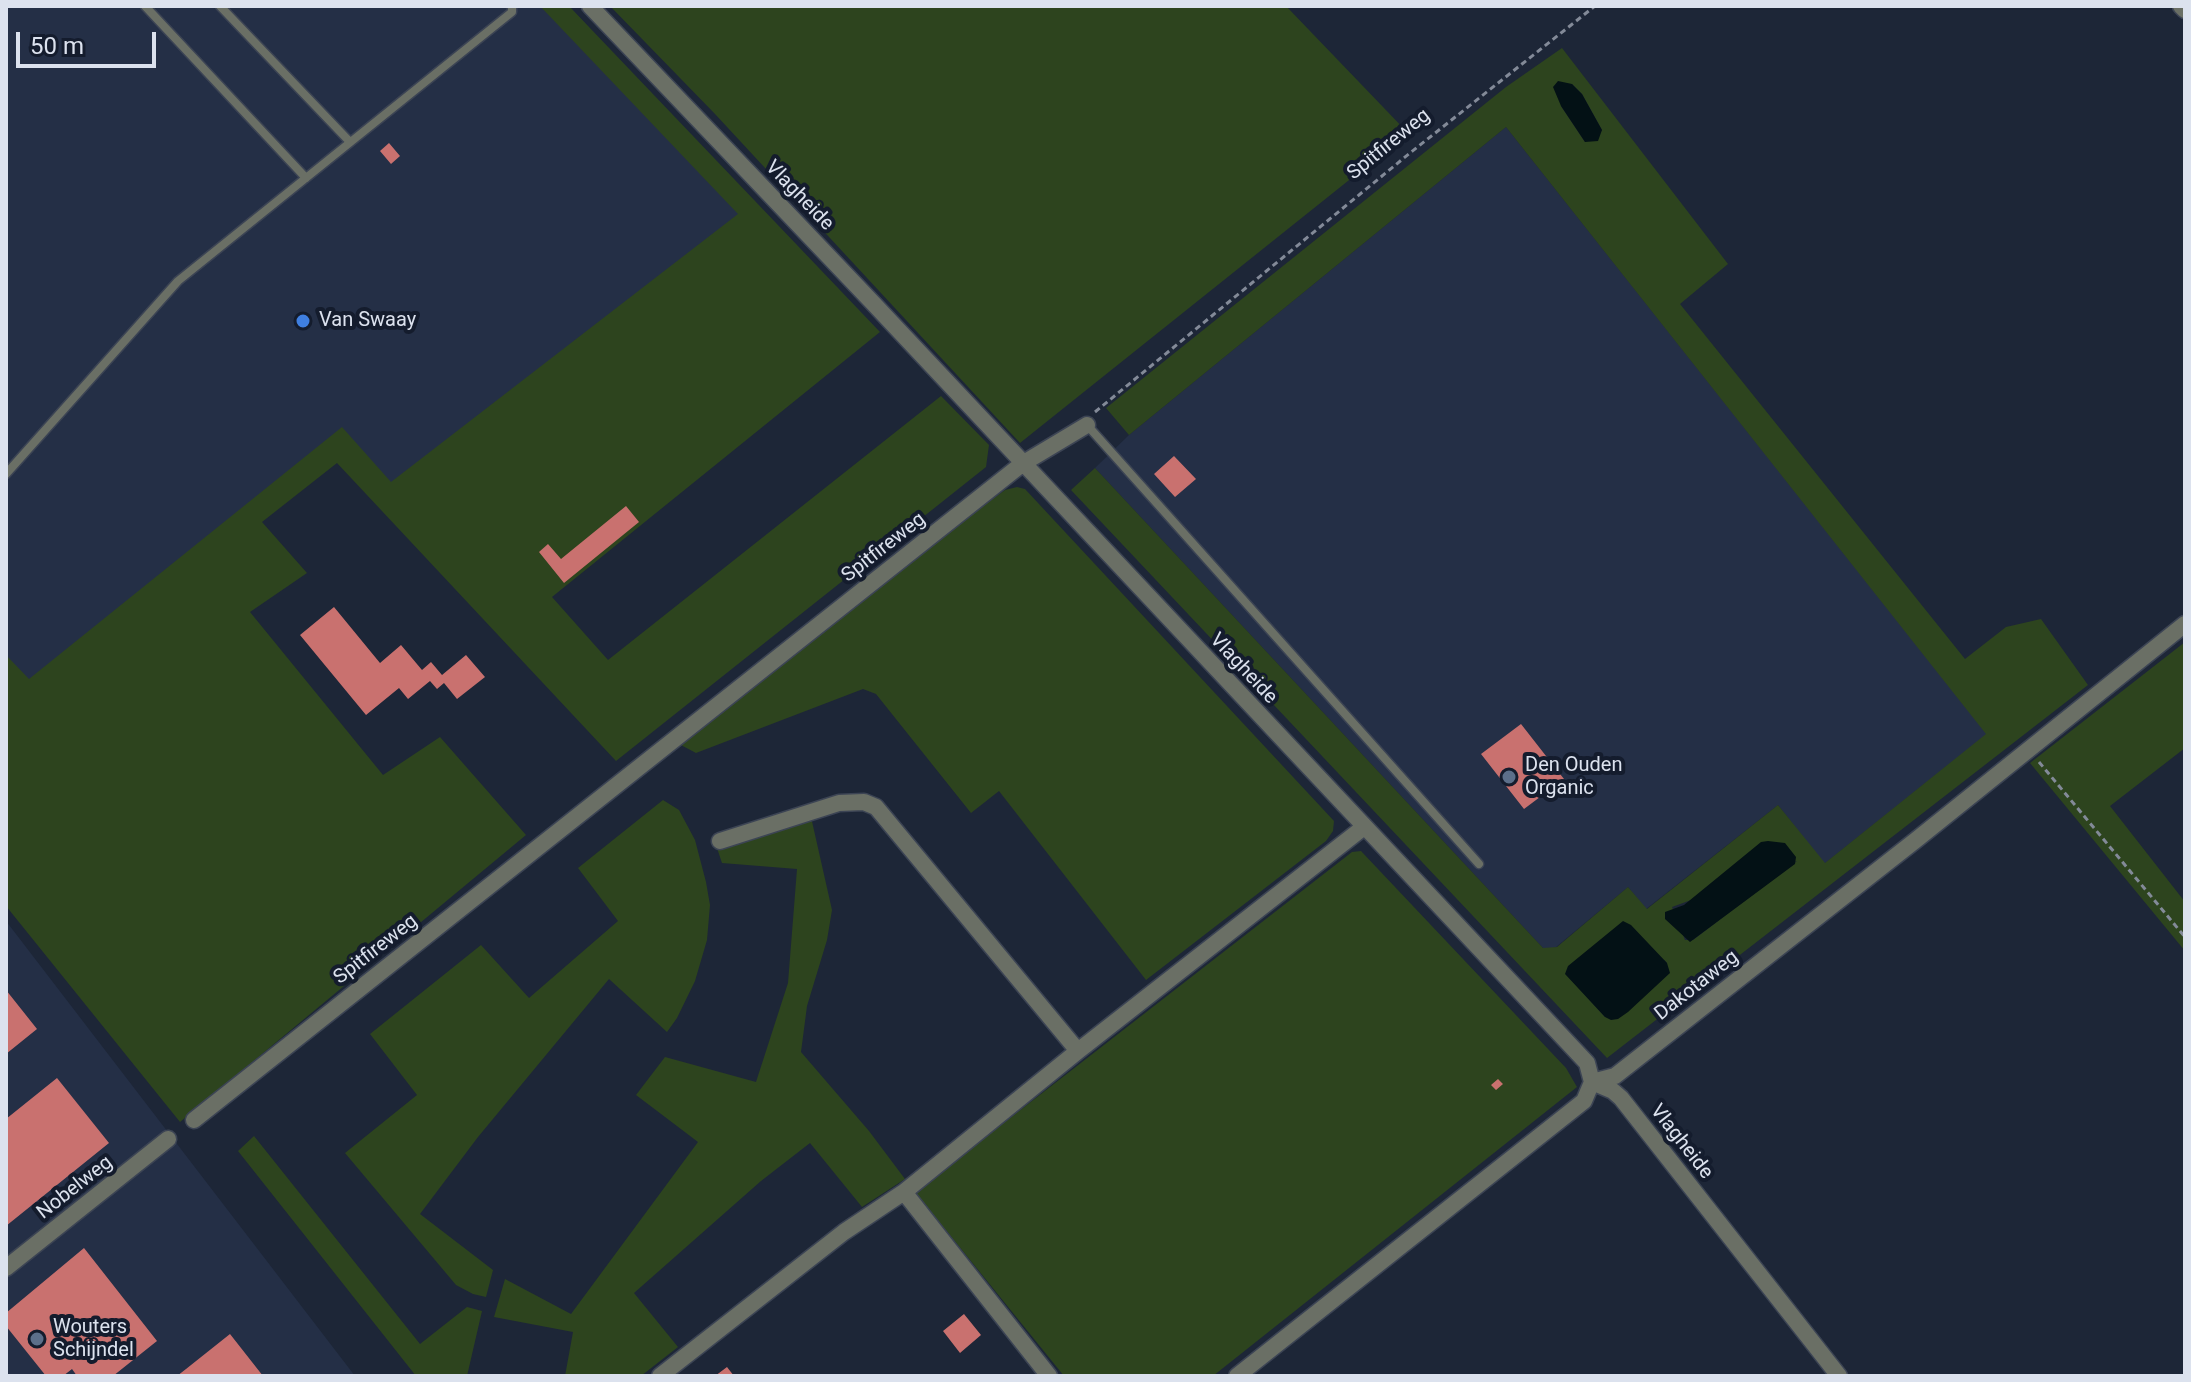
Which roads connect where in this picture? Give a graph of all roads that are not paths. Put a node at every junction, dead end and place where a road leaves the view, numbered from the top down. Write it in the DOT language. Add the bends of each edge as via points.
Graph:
graph roads {
  1 [pos="145,6"];
  2 [pos="220,6"];
  3 [pos="512,6"];
  4 [pos="590,6"];
  5 [pos="350,142"];
  6 [pos="306,178"];
  7 [pos="1087,425"];
  8 [pos="1022,464"];
  9 [pos="6,474"];
  10 [pos="2185,624"];
  11 [pos="1364,827"];
  12 [pos="720,841"];
  13 [pos="1479,864"];
  14 [pos="1078,1051"];
  15 [pos="1592,1082"];
  16 [pos="194,1120"];
  17 [pos="168,1139"];
  18 [pos="904,1192"];
  19 [pos="6,1268"];
  20 [pos="660,1376"];
  21 [pos="1049,1376"];
  22 [pos="1237,1376"];
  23 [pos="1839,1376"];
  1 -- 6 [label="lane"];
  2 -- 5 [label="lane"];
  3 -- 5 [label="lane" via="512,12"];
  4 -- 8 [label="street, Vlagheide"];
  5 -- 6 [label="lane"];
  6 -- 9 [label="lane" via="178,281"];
  7 -- 8 [label="street, Spitfireweg"];
  7 -- 13 [label="lane"];
  8 -- 11 [label="street, Vlagheide"];
  8 -- 16 [label="street, Spitfireweg"];
  10 -- 15 [label="street, Dakotaweg" via="1615,1076"];
  11 -- 14 [label="street"];
  11 -- 15 [label="street, Vlagheide" via="1587,1063"];
  12 -- 14 [label="street" via="839,803 876,807"];
  14 -- 18 [label="street"];
  15 -- 22 [label="street" via="1584,1101 1563,1119"];
  15 -- 23 [label="street, Vlagheide" via="1621,1098"];
  17 -- 19 [label="street, Nobelweg"];
  18 -- 20 [label="street" via="844,1232"];
  18 -- 21 [label="street"];
}
